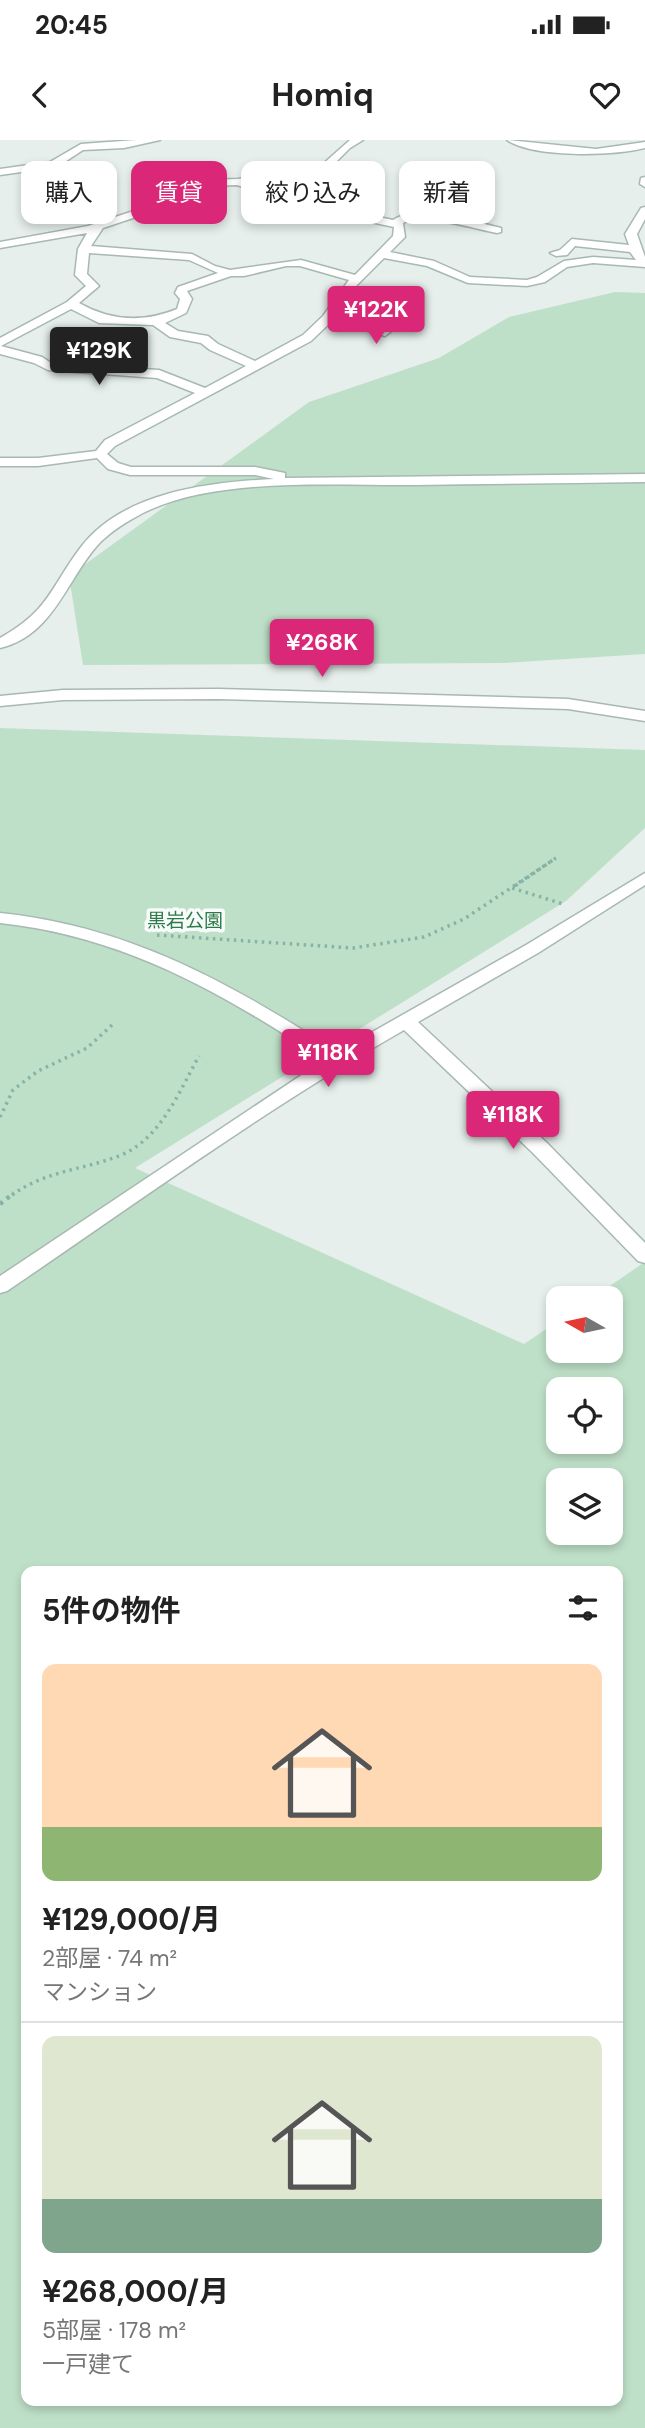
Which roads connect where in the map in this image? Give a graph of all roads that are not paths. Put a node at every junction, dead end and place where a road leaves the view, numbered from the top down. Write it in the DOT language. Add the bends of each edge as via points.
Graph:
graph roads {
  1 [pos="155,140"];
  2 [pos="358,140"];
  3 [pos="512,140"];
  4 [pos="645,145"];
  5 [pos="0,172"];
  6 [pos="238,182"];
  7 [pos="645,210"];
  8 [pos="395,223"];
  9 [pos="99,226"];
  10 [pos="497,230"];
  11 [pos="631,234"];
  12 [pos="645,235"];
  13 [pos="0,245"];
  14 [pos="84,249"];
  15 [pos="635,250"];
  16 [pos="555,253"];
  17 [pos="381,254"];
  18 [pos="644,265"];
  19 [pos="230,273"];
  20 [pos="357,279"];
  21 [pos="71,304"];
  22 [pos="409,312"];
  23 [pos="330,315"];
  24 [pos="156,322"];
  25 [pos="0,343"];
  26 [pos="0,350"];
  27 [pos="256,366"];
  28 [pos="207,393"];
  29 [pos="100,454"];
  30 [pos="0,462"];
  31 [pos="645,478"];
  32 [pos="285,483"];
  33 [pos="0,644"];
  34 [pos="0,701"];
  35 [pos="645,716"];
  36 [pos="645,878"];
  37 [pos="0,918"];
  38 [pos="406,1021"];
  39 [pos="337,1060"];
  40 [pos="645,1256"];
  41 [pos="0,1286"];
  1 -- 5 [label="street" via="81,147 53,165"];
  2 -- 6 [label="street" via="327,165"];
  3 -- 4 [label="street" via="605,152"];
  6 -- 8 [label="street" via="313,207"];
  6 -- 9 [label="street" via="209,183 171,202"];
  7 -- 11 [label="street"];
  8 -- 10 [label="street" via="407,216 426,216"];
  8 -- 17 [label="street" via="400,225 399,237"];
  9 -- 13 [label="street"];
  9 -- 14 [label="street"];
  11 -- 12 [label="street"];
  11 -- 15 [label="street"];
  14 -- 19 [label="street" via="192,257"];
  14 -- 21 [label="street" via="80,275 93,286"];
  15 -- 16 [label="street" via="572,242 563,253"];
  15 -- 18 [label="street"];
  17 -- 18 [label="street" via="430,263 468,281 527,283 541,280 564,264 593,260"];
  17 -- 20 [label="street"];
  19 -- 20 [label="street" via="302,262"];
  19 -- 24 [label="street" via="182,289 186,299 181,311"];
  20 -- 23 [label="street"];
  21 -- 24 [label="street" via="99,319"];
  21 -- 25 [label="street"];
  22 -- 23 [label="street" via="385,332"];
  23 -- 27 [label="street" via="307,338"];
  24 -- 27 [label="street" via="174,334 204,339"];
  26 -- 28 [label="street" via="48,366 159,374"];
  27 -- 28 [label="street"];
  28 -- 29 [label="street" via="110,443"];
  29 -- 30 [label="street"];
  29 -- 32 [label="street" via="113,466 130,471 255,471 279,474"];
  31 -- 32 [label="street"];
  32 -- 33 [label="street" via="205,491 152,504 110,526 83,552 52,604 22,633"];
  34 -- 35 [label="street" via="63,695 218,694 568,704"];
  36 -- 38 [label="street"];
  37 -- 39 [label="street" via="33,919 127,947 231,993"];
  38 -- 39 [label="street"];
  38 -- 40 [label="street"];
  39 -- 41 [label="street"];
}
